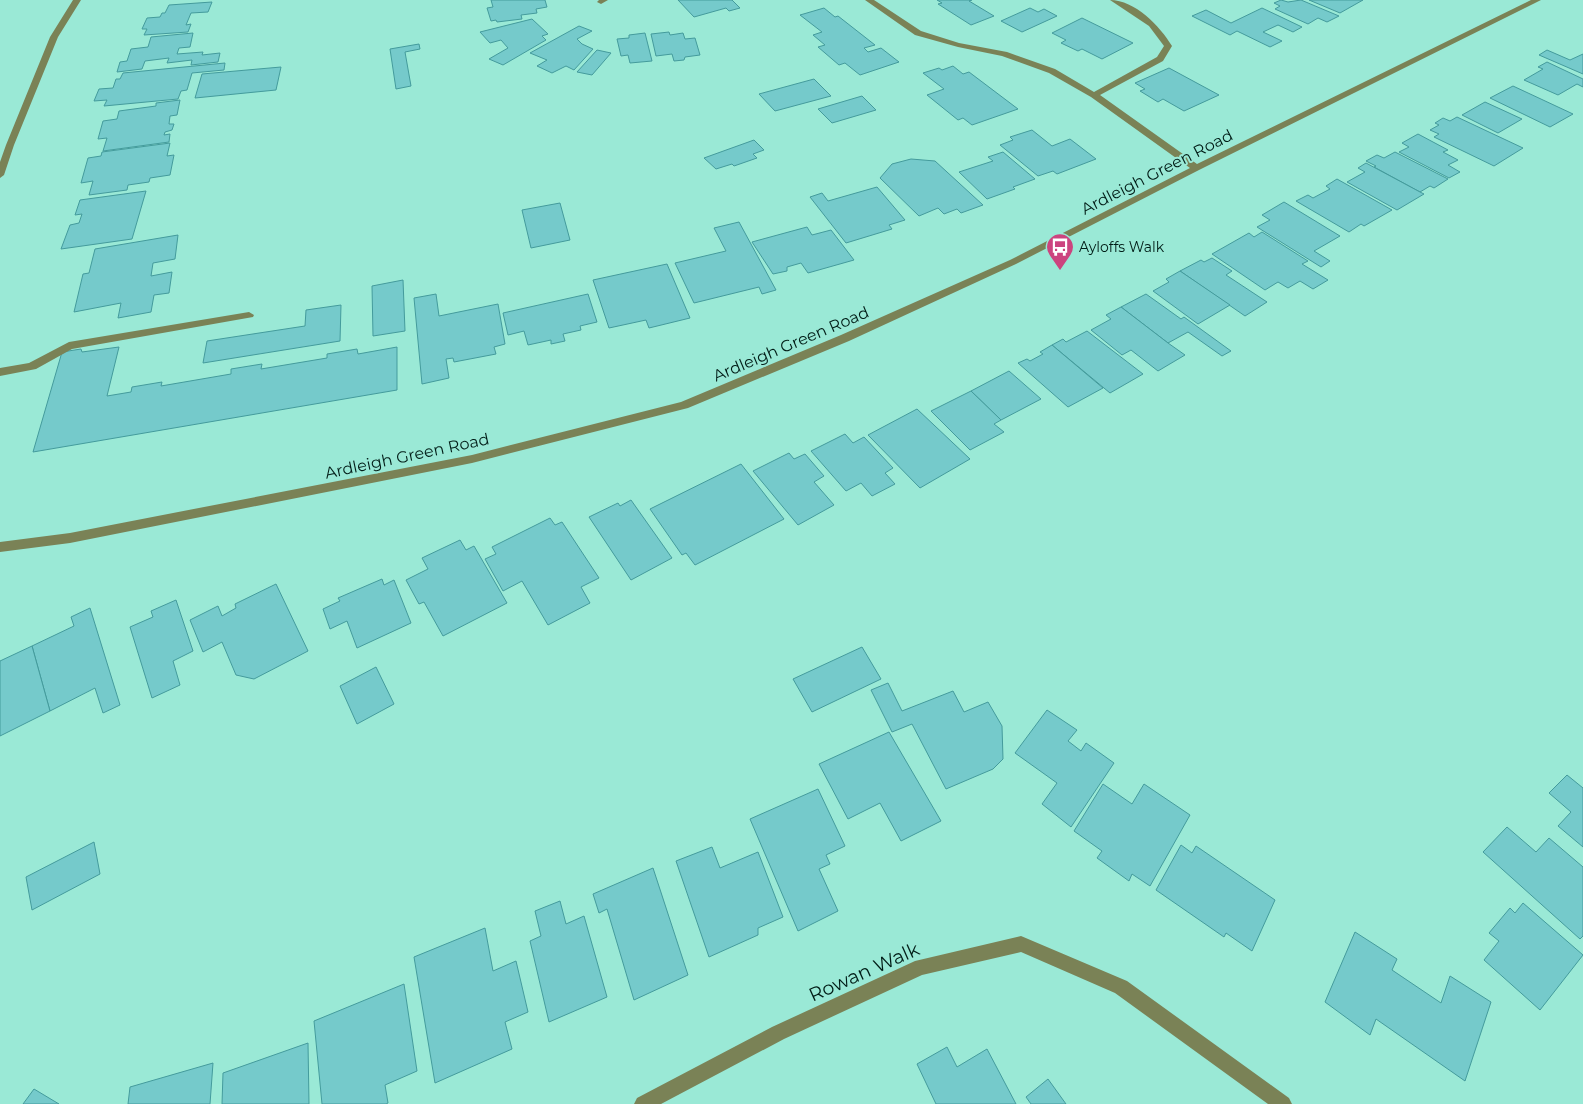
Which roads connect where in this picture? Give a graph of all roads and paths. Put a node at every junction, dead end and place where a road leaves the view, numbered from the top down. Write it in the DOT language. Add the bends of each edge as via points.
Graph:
graph roads {
  1 [pos="77,0"];
  2 [pos="869,0"];
  3 [pos="1114,0"];
  4 [pos="1537,0"];
  5 [pos="1094,95"];
  6 [pos="1196,168"];
  7 [pos="0,175"];
  8 [pos="249,315"];
  9 [pos="0,372"];
  10 [pos="0,547"];
  11 [pos="643,1104"];
  12 [pos="1283,1104"];
  1 -- 7 [label="street" via="54,37"];
  2 -- 5 [label="street" via="918,33 1004,54 1052,71"];
  3 -- 5 [label="street" via="1145,18 1162,33 1168,46 1160,59"];
  4 -- 6 [label="street, Ardleigh Green Road"];
  5 -- 6 [label="street"];
  6 -- 10 [label="street, Ardleigh Green Road" via="1013,262 845,338 684,405 472,459 70,538"];
  8 -- 9 [label="street" via="69,346 32,366"];
  11 -- 12 [label="street, Rowan Walk" via="778,1034 922,967 1021,944 1121,987"];
}
